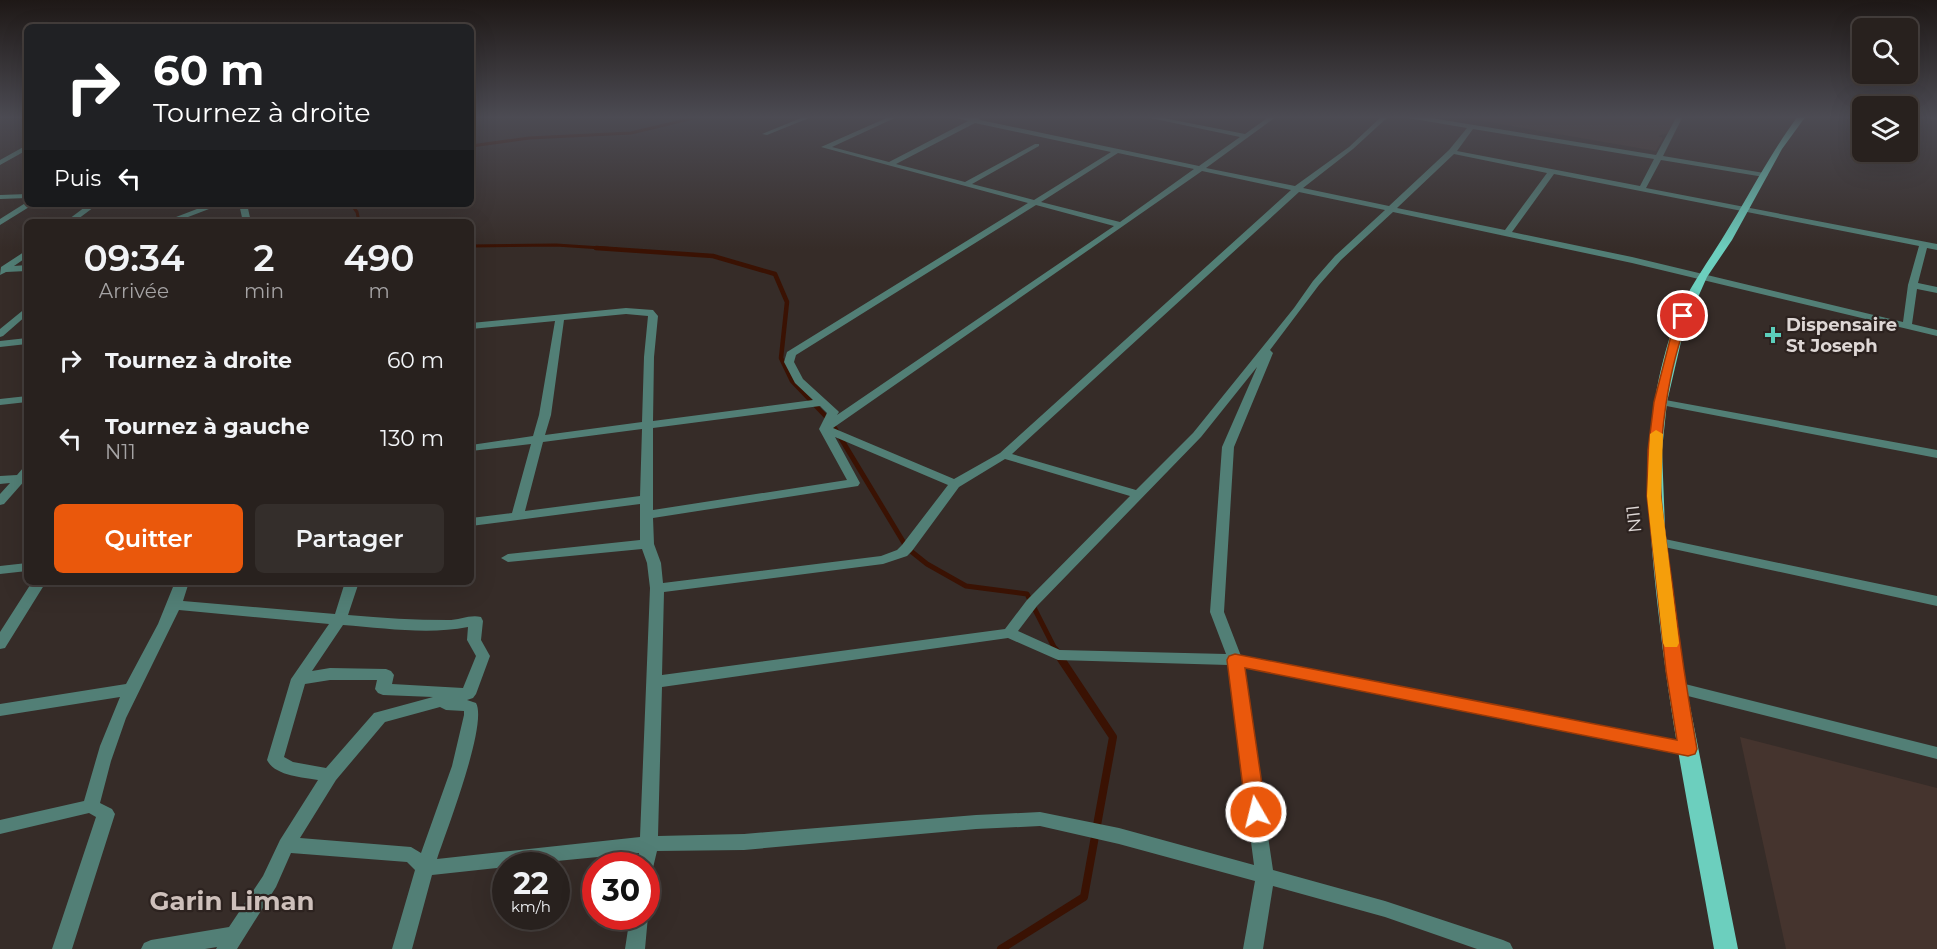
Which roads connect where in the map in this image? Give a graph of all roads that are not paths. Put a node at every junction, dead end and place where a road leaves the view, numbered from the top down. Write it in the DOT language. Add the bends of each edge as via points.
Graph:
graph roads {
  1 [pos="876,160"];
  2 [pos="897,160"];
  3 [pos="1009,160"];
  4 [pos="1102,160"];
  5 [pos="1165,160"];
  6 [pos="1209,160"];
  7 [pos="1335,160"];
  8 [pos="1443,160"];
  9 [pos="1496,160"];
  10 [pos="1657,160"];
  11 [pos="1678,160"];
  12 [pos="1772,160"];
  13 [pos="890,164"];
  14 [pos="1199,167"];
  15 [pos="1552,171"];
  16 [pos="1764,175"];
  17 [pos="966,184"];
  18 [pos="1298,188"];
  19 [pos="1642,189"];
  20 [pos="24,196"];
  21 [pos="0,197"];
  22 [pos="1032,202"];
  23 [pos="25,207"];
  24 [pos="90,207"];
  25 [pos="209,207"];
  26 [pos="1743,208"];
  27 [pos="1389,209"];
  28 [pos="73,219"];
  29 [pos="175,219"];
  30 [pos="0,223"];
  31 [pos="1121,225"];
  32 [pos="1507,233"];
  33 [pos="1924,244"];
  34 [pos="1937,247"];
  35 [pos="24,254"];
  36 [pos="24,268"];
  37 [pos="1,270"];
  38 [pos="1701,277"];
  39 [pos="1913,285"];
  40 [pos="1937,290"];
  41 [pos="24,313"];
  42 [pos="560,317"];
  43 [pos="474,326"];
  44 [pos="1907,326"];
  45 [pos="1937,333"];
  46 [pos="0,334"];
  47 [pos="1274,339"];
  48 [pos="24,341"];
  49 [pos="0,344"];
  50 [pos="24,399"];
  51 [pos="0,402"];
  52 [pos="823,402"];
  53 [pos="1660,402"];
  54 [pos="649,426"];
  55 [pos="825,429"];
  56 [pos="537,439"];
  57 [pos="474,448"];
  58 [pos="1937,454"];
  59 [pos="1004,455"];
  60 [pos="24,475"];
  61 [pos="0,480"];
  62 [pos="955,484"];
  63 [pos="1137,494"];
  64 [pos="646,499"];
  65 [pos="0,501"];
  66 [pos="647,515"];
  67 [pos="517,516"];
  68 [pos="474,522"];
  69 [pos="1660,542"];
  70 [pos="647,544"];
  71 [pos="508,558"];
  72 [pos="24,567"];
  73 [pos="0,570"];
  74 [pos="37,585"];
  75 [pos="181,585"];
  76 [pos="351,585"];
  77 [pos="657,588"];
  78 [pos="1937,601"];
  79 [pos="176,604"];
  80 [pos="340,619"];
  81 [pos="1009,633"];
  82 [pos="0,644"];
  83 [pos="1235,660"];
  84 [pos="299,679"];
  85 [pos="654,682"];
  86 [pos="131,688"];
  87 [pos="1677,688"];
  88 [pos="468,694"];
  89 [pos="432,705"];
  90 [pos="0,710"];
  91 [pos="1688,749"];
  92 [pos="1937,753"];
  93 [pos="330,775"];
  94 [pos="91,806"];
  95 [pos="0,827"];
  96 [pos="649,844"];
  97 [pos="286,845"];
  98 [pos="648,852"];
  99 [pos="425,868"];
  100 [pos="1265,877"];
  101 [pos="637,930"];
  102 [pos="230,942"];
  103 [pos="62,949"];
  104 [pos="151,949"];
  105 [pos="402,949"];
  106 [pos="635,949"];
  107 [pos="1252,949"];
  108 [pos="1503,949"];
  109 [pos="1726,949"];
  1 -- 13 [label="street"];
  2 -- 13 [label="street"];
  3 -- 17 [label="street"];
  4 -- 22 [label="street"];
  5 -- 14 [label="street"];
  6 -- 14 [label="street"];
  7 -- 18 [label="street"];
  8 -- 27 [label="street"];
  9 -- 15 [label="street"];
  10 -- 19 [label="street"];
  11 -- 16 [label="street"];
  12 -- 16 [label="main road, N11"];
  13 -- 17 [label="street"];
  14 -- 18 [label="street"];
  14 -- 31 [label="street"];
  15 -- 19 [label="street"];
  15 -- 32 [label="street"];
  16 -- 26 [label="main road, N11"];
  17 -- 22 [label="street"];
  18 -- 27 [label="street"];
  18 -- 59 [label="street"];
  19 -- 26 [label="street"];
  20 -- 21 [label="street"];
  22 -- 31 [label="street"];
  22 -- 52 [label="street" via="791,354 789,362 799,381"];
  23 -- 30 [label="street"];
  24 -- 28 [label="street"];
  25 -- 29 [label="street"];
  26 -- 33 [label="street"];
  26 -- 38 [label="main road, N11"];
  27 -- 32 [label="street"];
  27 -- 47 [label="street" via="1316,283"];
  31 -- 55 [label="street"];
  32 -- 38 [label="street"];
  33 -- 34 [label="street"];
  33 -- 39 [label="street"];
  35 -- 37 [label="street"];
  36 -- 37 [label="street"];
  38 -- 44 [label="street"];
  38 -- 53 [label="main road, N11" via="1678,328"];
  39 -- 40 [label="street"];
  39 -- 44 [label="street"];
  41 -- 46 [label="street"];
  42 -- 43 [label="street"];
  42 -- 54 [label="street" via="626,311 652,314"];
  42 -- 56 [label="street" via="545,415"];
  44 -- 45 [label="street"];
  47 -- 63 [label="street" via="1197,435"];
  47 -- 83 [label="street" via="1228,447 1217,612"];
  48 -- 49 [label="street"];
  50 -- 51 [label="street"];
  52 -- 54 [label="street"];
  52 -- 55 [label="street" via="833,412"];
  53 -- 58 [label="street"];
  53 -- 69 [label="main road, N11" via="1654,496"];
  54 -- 56 [label="street"];
  54 -- 64 [label="street"];
  55 -- 62 [label="street"];
  55 -- 66 [label="street" via="854,483"];
  56 -- 57 [label="street"];
  56 -- 67 [label="street"];
  59 -- 62 [label="street"];
  59 -- 63 [label="street"];
  60 -- 61 [label="street"];
  60 -- 65 [label="street"];
  62 -- 77 [label="street" via="907,548 883,560"];
  63 -- 81 [label="street" via="1032,603"];
  64 -- 66 [label="street"];
  64 -- 67 [label="street"];
  66 -- 70 [label="street"];
  67 -- 68 [label="street"];
  69 -- 78 [label="street"];
  69 -- 87 [label="main road, N11"];
  70 -- 71 [label="street"];
  70 -- 77 [label="street"];
  72 -- 73 [label="street"];
  74 -- 82 [label="street"];
  75 -- 79 [label="street"];
  76 -- 80 [label="street"];
  77 -- 85 [label="street"];
  79 -- 80 [label="street"];
  79 -- 86 [label="street"];
  80 -- 84 [label="street"];
  80 -- 88 [label="street" via="402,625 476,621 474,640 483,656"];
  81 -- 83 [label="street" via="1058,655"];
  81 -- 85 [label="street"];
  83 -- 91 [label="street"];
  83 -- 100 [label="street"];
  84 -- 88 [label="street" via="330,674 386,675 383,688"];
  84 -- 93 [label="street" via="275,760 290,768"];
  85 -- 96 [label="street"];
  86 -- 90 [label="street"];
  86 -- 94 [label="street" via="112,731"];
  87 -- 91 [label="main road, N11"];
  87 -- 92 [label="street"];
  88 -- 89 [label="street"];
  89 -- 93 [label="street" via="380,717"];
  89 -- 99 [label="street" via="466,705 471,707 472,715 460,766"];
  91 -- 109 [label="main road, N11"];
  93 -- 97 [label="street"];
  94 -- 95 [label="street"];
  94 -- 103 [label="street" via="106,814"];
  96 -- 98 [label="street"];
  96 -- 99 [label="street"];
  96 -- 100 [label="street" via="744,842 1040,819 1119,836"];
  97 -- 99 [label="street" via="411,855"];
  97 -- 102 [label="street" via="270,881"];
  99 -- 105 [label="street"];
  100 -- 107 [label="street"];
  100 -- 108 [label="street" via="1385,909"];
  101 -- 106 [label="street"];
  102 -- 104 [label="street"];
}
